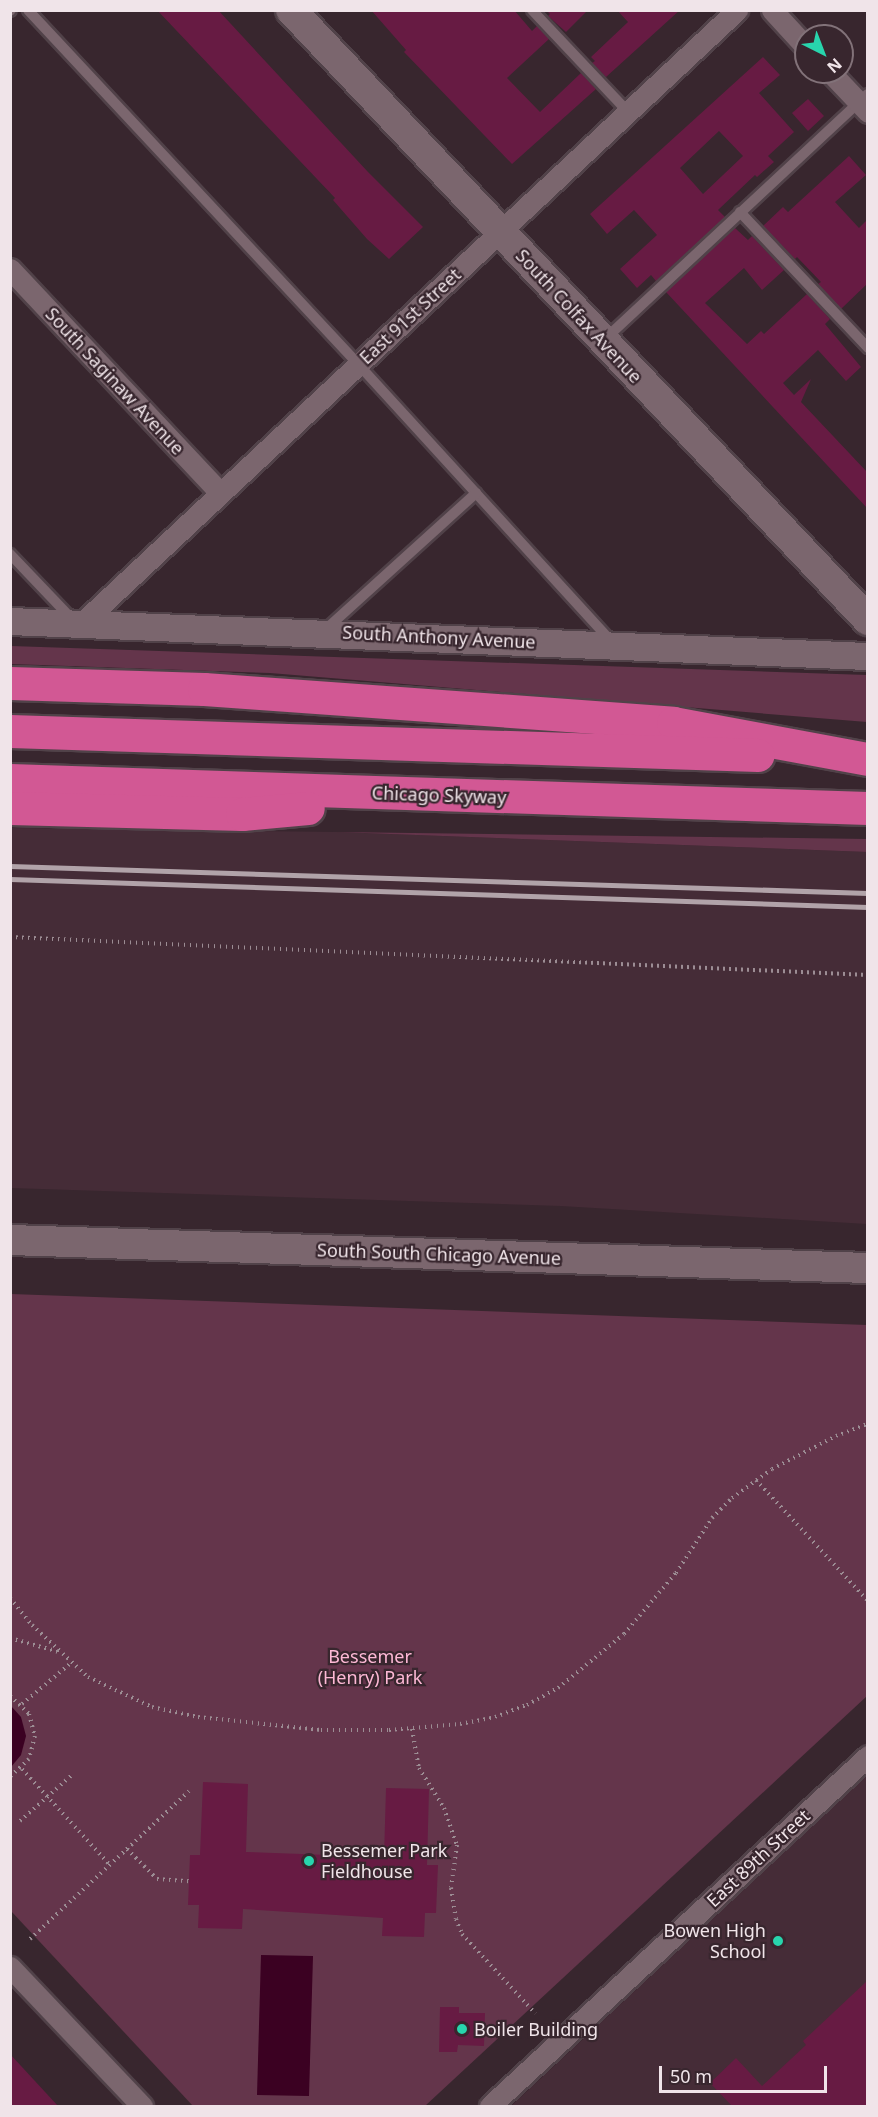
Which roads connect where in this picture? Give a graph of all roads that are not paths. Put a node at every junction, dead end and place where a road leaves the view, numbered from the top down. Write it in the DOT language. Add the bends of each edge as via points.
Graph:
graph roads {
  1 [pos="28,10"];
  2 [pos="291,10"];
  3 [pos="532,10"];
  4 [pos="737,10"];
  5 [pos="772,10"];
  6 [pos="794,34"];
  7 [pos="843,84"];
  8 [pos="864,103"];
  9 [pos="627,112"];
  10 [pos="741,212"];
  11 [pos="499,232"];
  12 [pos="10,269"];
  13 [pos="603,341"];
  14 [pos="867,348"];
  15 [pos="358,364"];
  16 [pos="220,493"];
  17 [pos="476,493"];
  18 [pos="10,554"];
  19 [pos="10,621"];
  20 [pos="867,621"];
  21 [pos="79,622"];
  22 [pos="322,632"];
  23 [pos="615,645"];
  24 [pos="867,656"];
  25 [pos="10,683"];
  26 [pos="10,731"];
  27 [pos="867,759"];
  28 [pos="10,780"];
  29 [pos="451,795"];
  30 [pos="10,808"];
  31 [pos="867,808"];
  32 [pos="10,1240"];
  33 [pos="867,1268"];
  34 [pos="867,1756"];
  35 [pos="10,1966"];
  36 [pos="141,2106"];
  37 [pos="490,2106"];
  1 -- 15 [label="lane"];
  2 -- 11 [label="main road, South Colfax Avenue"];
  3 -- 9 [label="lane"];
  4 -- 9 [label="street, East 91st Street"];
  5 -- 6 [label="street"];
  7 -- 8 [label="street"];
  8 -- 10 [label="lane"];
  9 -- 11 [label="street, East 91st Street"];
  10 -- 13 [label="lane"];
  10 -- 14 [label="lane"];
  11 -- 13 [label="main road, South Colfax Avenue"];
  11 -- 15 [label="street, East 91st Street"];
  12 -- 16 [label="street, South Saginaw Avenue"];
  13 -- 20 [label="main road, South Colfax Avenue"];
  15 -- 16 [label="street, East 91st Street"];
  15 -- 17 [label="lane"];
  16 -- 21 [label="street, East 91st Street"];
  17 -- 22 [label="lane"];
  17 -- 23 [label="lane"];
  18 -- 21 [label="lane"];
  19 -- 21 [label="street, South Anthony Avenue"];
  21 -- 22 [label="street, South Anthony Avenue"];
  22 -- 23 [label="street, South Anthony Avenue"];
  23 -- 24 [label="street, South Anthony Avenue"];
  25 -- 27 [label="highway" via="204,689 673,723"];
  26 -- 27 [label="highway"];
  28 -- 29 [label="highway, Chicago Skyway"];
  29 -- 30 [label="highway" via="242,814"];
  29 -- 31 [label="highway, Chicago Skyway"];
  32 -- 33 [label="main road, South South Chicago Avenue"];
  34 -- 37 [label="street, East 89th Street"];
  35 -- 36 [label="street"];
}
